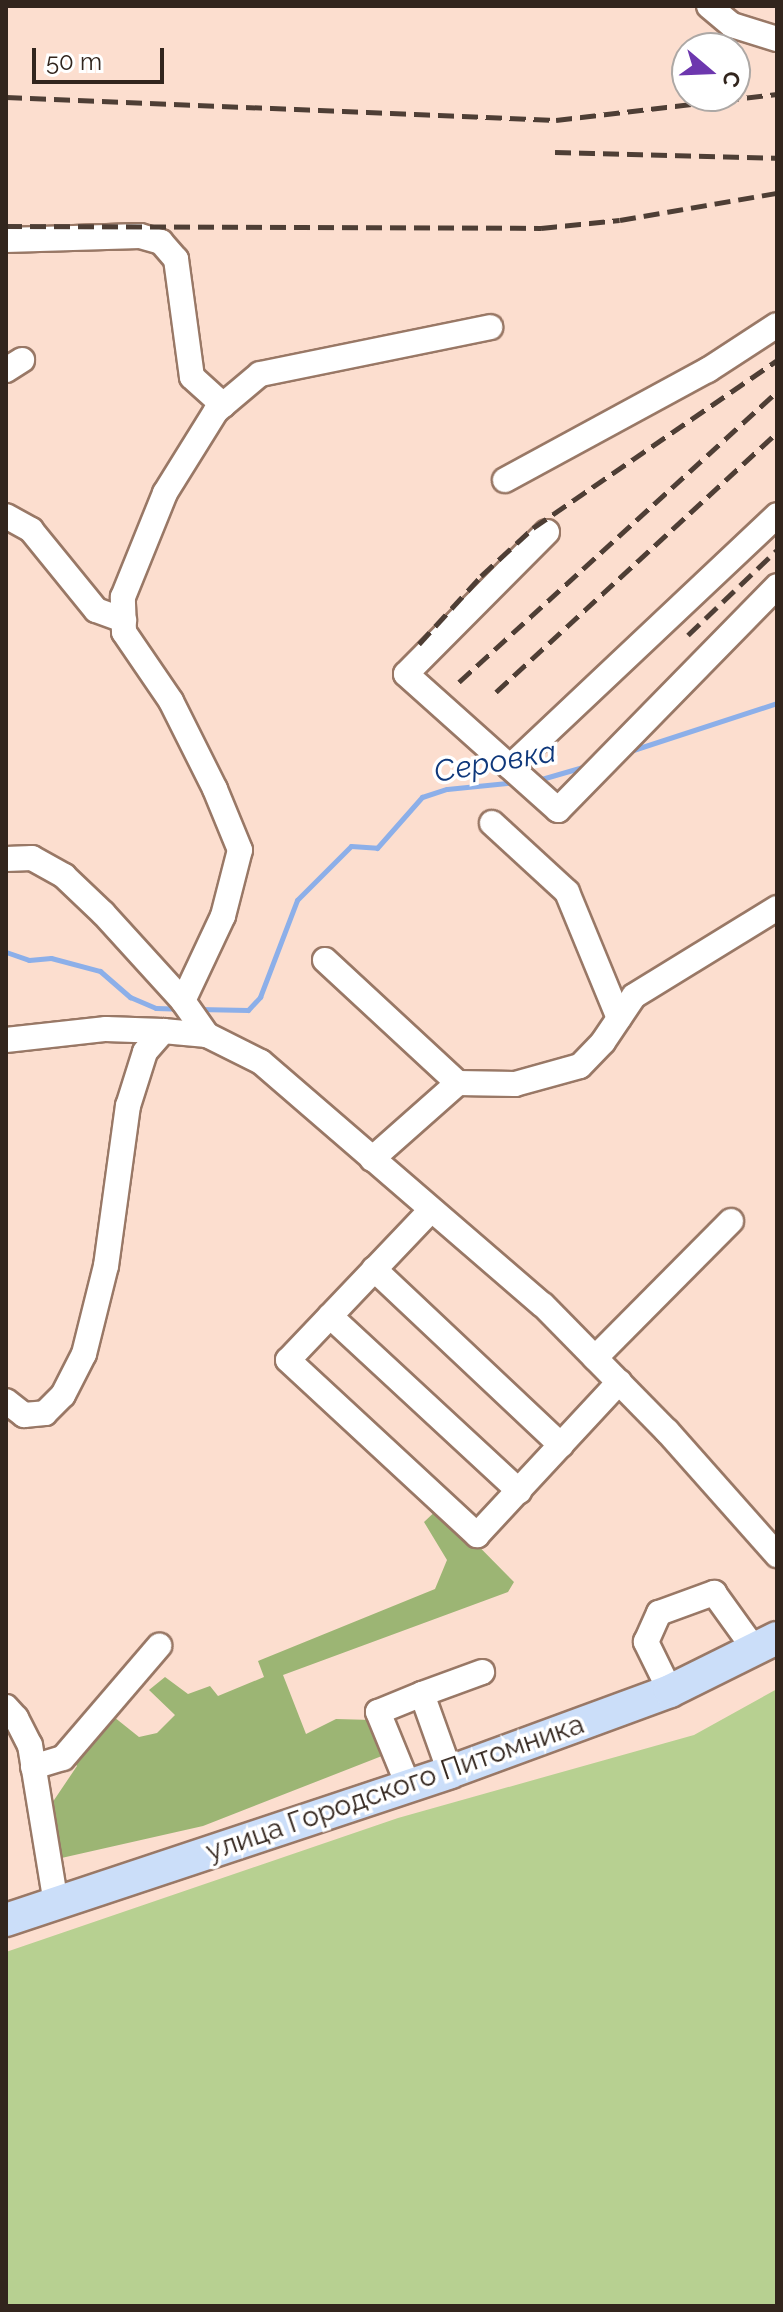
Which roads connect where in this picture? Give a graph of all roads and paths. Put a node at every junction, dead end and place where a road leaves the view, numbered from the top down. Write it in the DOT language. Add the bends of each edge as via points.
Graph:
graph roads {
  1 [pos="709,6"];
  2 [pos="777,39"];
  3 [pos="6,240"];
  4 [pos="777,325"];
  5 [pos="490,327"];
  6 [pos="223,405"];
  7 [pos="505,480"];
  8 [pos="777,515"];
  9 [pos="6,516"];
  10 [pos="547,532"];
  11 [pos="777,586"];
  12 [pos="124,620"];
  13 [pos="510,767"];
  14 [pos="492,823"];
  15 [pos="6,859"];
  16 [pos="777,908"];
  17 [pos="325,960"];
  18 [pos="183,1001"];
  19 [pos="619,1018"];
  20 [pos="163,1031"];
  21 [pos="207,1035"];
  22 [pos="6,1040"];
  23 [pos="458,1083"];
  24 [pos="372,1159"];
  25 [pos="431,1210"];
  26 [pos="731,1221"];
  27 [pos="374,1269"];
  28 [pos="330,1316"];
  29 [pos="595,1358"];
  30 [pos="619,1382"];
  31 [pos="6,1401"];
  32 [pos="561,1445"];
  33 [pos="519,1491"];
  34 [pos="777,1555"];
  35 [pos="766,1644"];
  36 [pos="159,1646"];
  37 [pos="482,1672"];
  38 [pos="670,1691"];
  39 [pos="422,1694"];
  40 [pos="6,1707"];
  41 [pos="33,1767"];
  42 [pos="450,1772"];
  43 [pos="408,1785"];
  44 [pos="56,1903"];
  45 [pos="6,1920"];
  1 -- 2 [label="street" via="732,25"];
  3 -- 6 [label="street" via="140,236 161,242 176,259 192,377"];
  4 -- 7 [label="street" via="708,370"];
  5 -- 6 [label="street" via="260,374"];
  6 -- 12 [label="street" via="165,493 123,597"];
  8 -- 13 [label="street"];
  9 -- 12 [label="street" via="31,530 96,610"];
  10 -- 13 [label="street" via="406,674"];
  11 -- 13 [label="street" via="558,810"];
  12 -- 18 [label="street" via="124,632 177,714 240,850 223,916"];
  14 -- 19 [label="street" via="567,892"];
  15 -- 18 [label="street" via="32,858 64,876"];
  16 -- 19 [label="street" via="634,996"];
  17 -- 23 [label="street"];
  18 -- 21 [label="street"];
  19 -- 23 [label="street" via="580,1066 515,1084"];
  20 -- 21 [label="street"];
  20 -- 22 [label="street" via="106,1029"];
  20 -- 31 [label="street" via="145,1052 128,1106 106,1266 84,1354 63,1395 45,1413 24,1415"];
  21 -- 24 [label="street" via="261,1062"];
  23 -- 24 [label="street"];
  24 -- 25 [label="street"];
  25 -- 27 [label="street"];
  25 -- 29 [label="street" via="543,1305"];
  26 -- 29 [label="street"];
  27 -- 28 [label="street"];
  27 -- 32 [label="street"];
  28 -- 33 [label="street"];
  28 -- 33 [label="street" via="288,1360 477,1535"];
  29 -- 30 [label="street"];
  30 -- 32 [label="street"];
  30 -- 34 [label="street"];
  32 -- 33 [label="street"];
  35 -- 38 [label="main road, улица Городского Питомника"];
  35 -- 38 [label="street" via="714,1593 659,1613 646,1642"];
  36 -- 41 [label="street" via="63,1758"];
  37 -- 39 [label="street"];
  38 -- 42 [label="main road, улица Городского Питомника"];
  39 -- 42 [label="street"];
  39 -- 43 [label="street" via="378,1712"];
  40 -- 41 [label="street" via="30,1745"];
  41 -- 44 [label="street"];
  42 -- 43 [label="main road, улица Городского Питомника"];
  43 -- 44 [label="main road, улица Городского Питомника"];
  44 -- 45 [label="main road, улица Городского Питомника"];
}
